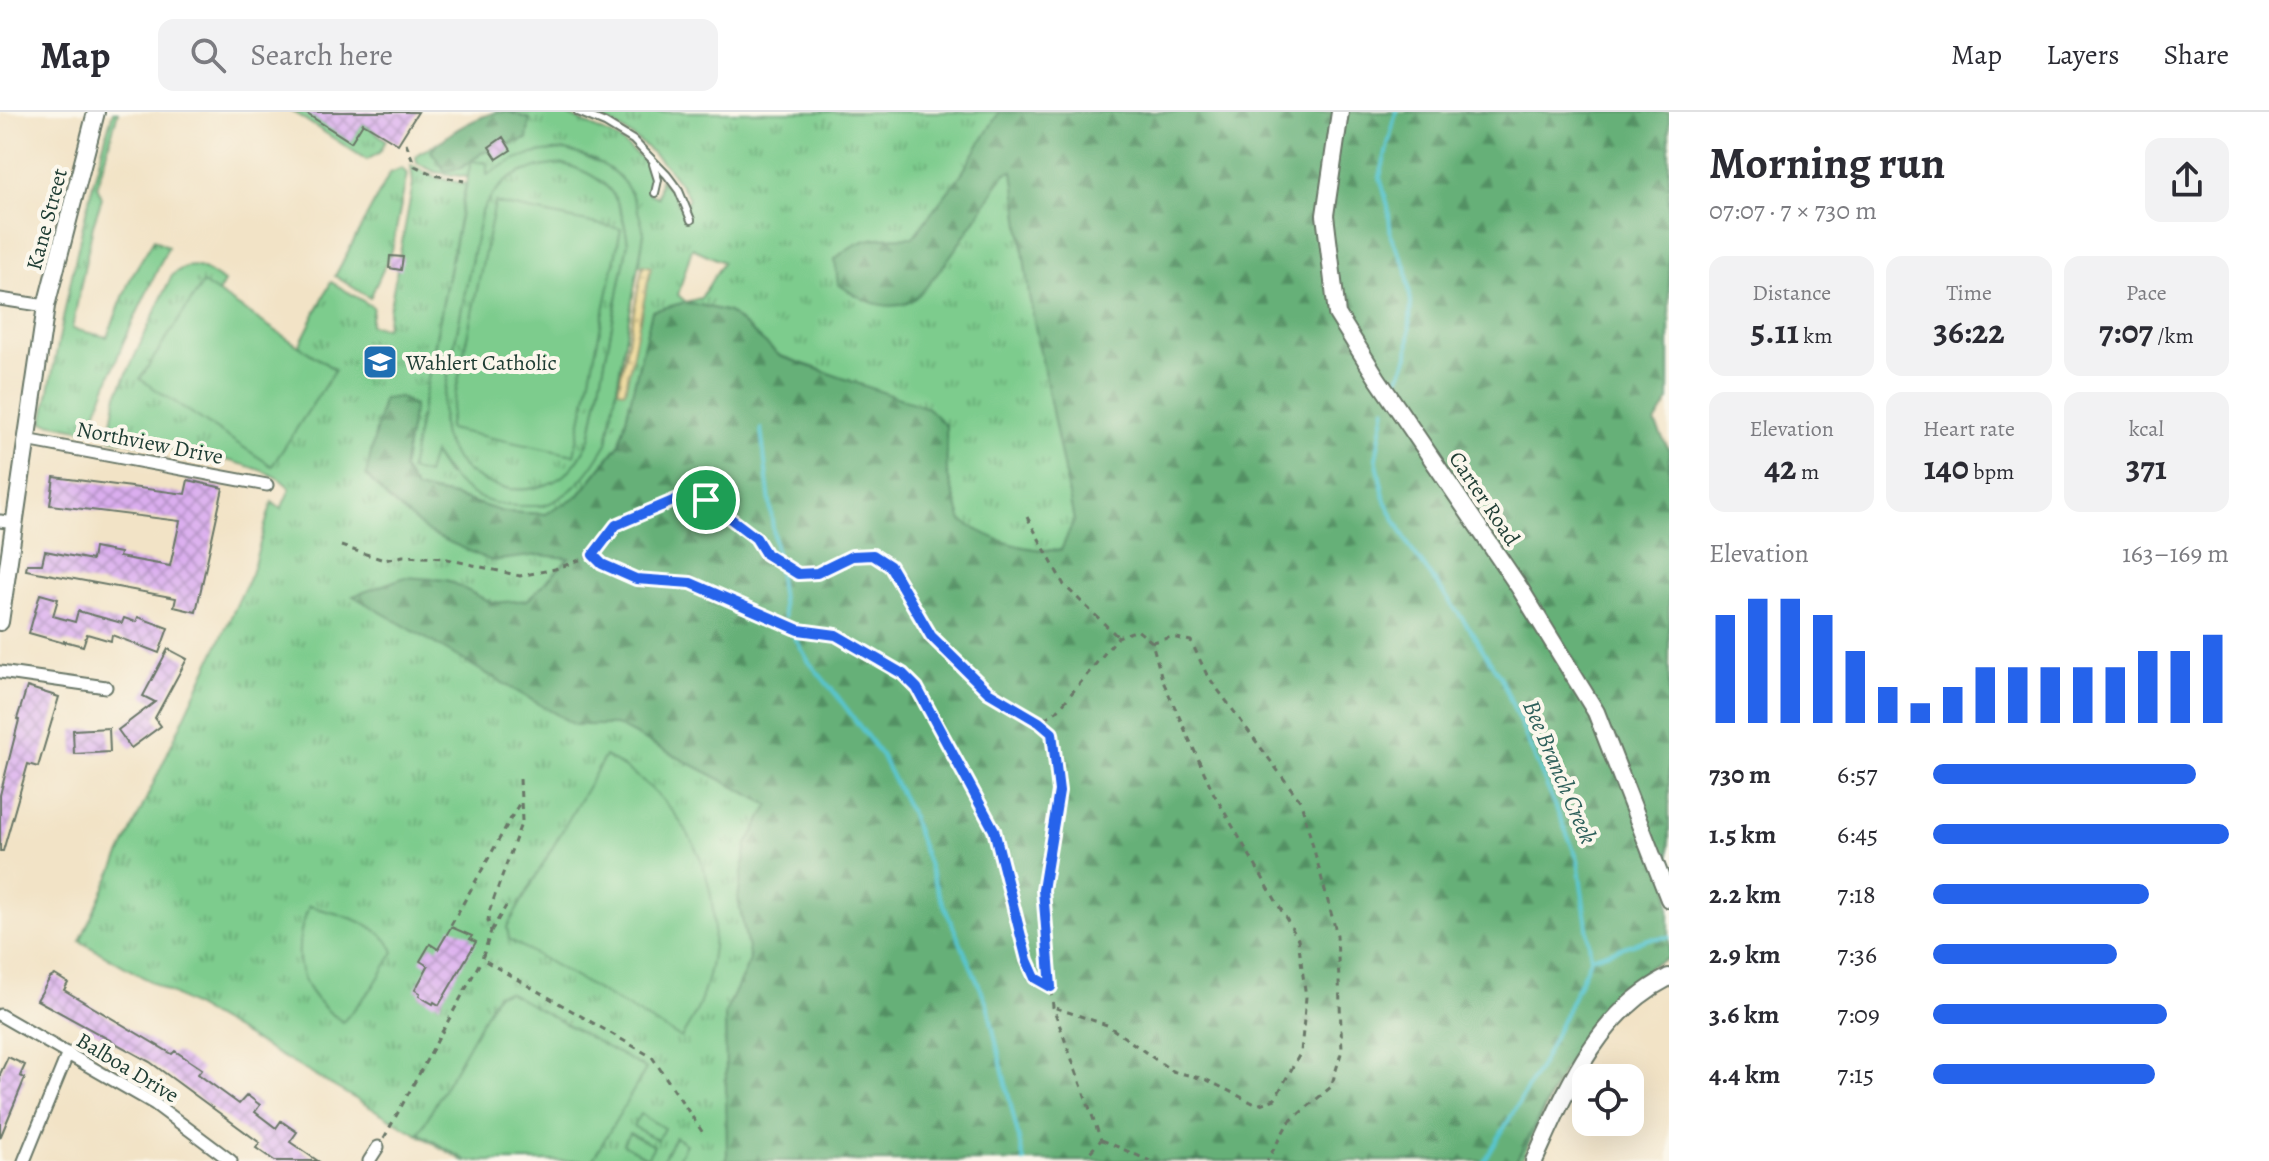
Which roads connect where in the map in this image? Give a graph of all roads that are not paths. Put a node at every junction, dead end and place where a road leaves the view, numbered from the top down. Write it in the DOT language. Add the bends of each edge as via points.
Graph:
graph roads {
  1 [pos="96,112"];
  2 [pos="578,112"];
  3 [pos="1340,112"];
  4 [pos="651,160"];
  5 [pos="655,193"];
  6 [pos="691,220"];
  7 [pos="0,299"];
  8 [pos="46,306"];
  9 [pos="26,440"];
  10 [pos="267,485"];
  11 [pos="7,522"];
  12 [pos="0,622"];
  13 [pos="0,672"];
  14 [pos="106,687"];
  15 [pos="1669,899"];
  16 [pos="1669,977"];
  17 [pos="0,1015"];
  18 [pos="68,1053"];
  19 [pos="378,1147"];
  20 [pos="24,1161"];
  21 [pos="231,1161"];
  22 [pos="369,1161"];
  23 [pos="1534,1161"];
  1 -- 8 [label="street, Kane Street"];
  2 -- 4 [label="lane" via="633,140"];
  3 -- 15 [label="street, Carter Road" via="1325,215 1337,314 1596,712"];
  4 -- 5 [label="lane" via="658,180"];
  4 -- 6 [label="lane" via="679,191"];
  7 -- 8 [label="street"];
  8 -- 9 [label="street, Kane Street"];
  9 -- 10 [label="street, Northview Drive"];
  9 -- 11 [label="street, Kane Street"];
  11 -- 12 [label="street, Kane Street"];
  13 -- 14 [label="street"];
  16 -- 23 [label="street" via="1620,1013 1587,1053"];
  17 -- 18 [label="street, Balboa Drive"];
  18 -- 20 [label="street"];
  18 -- 21 [label="street, Balboa Drive" via="155,1104"];
  19 -- 22 [label="street"];
}
